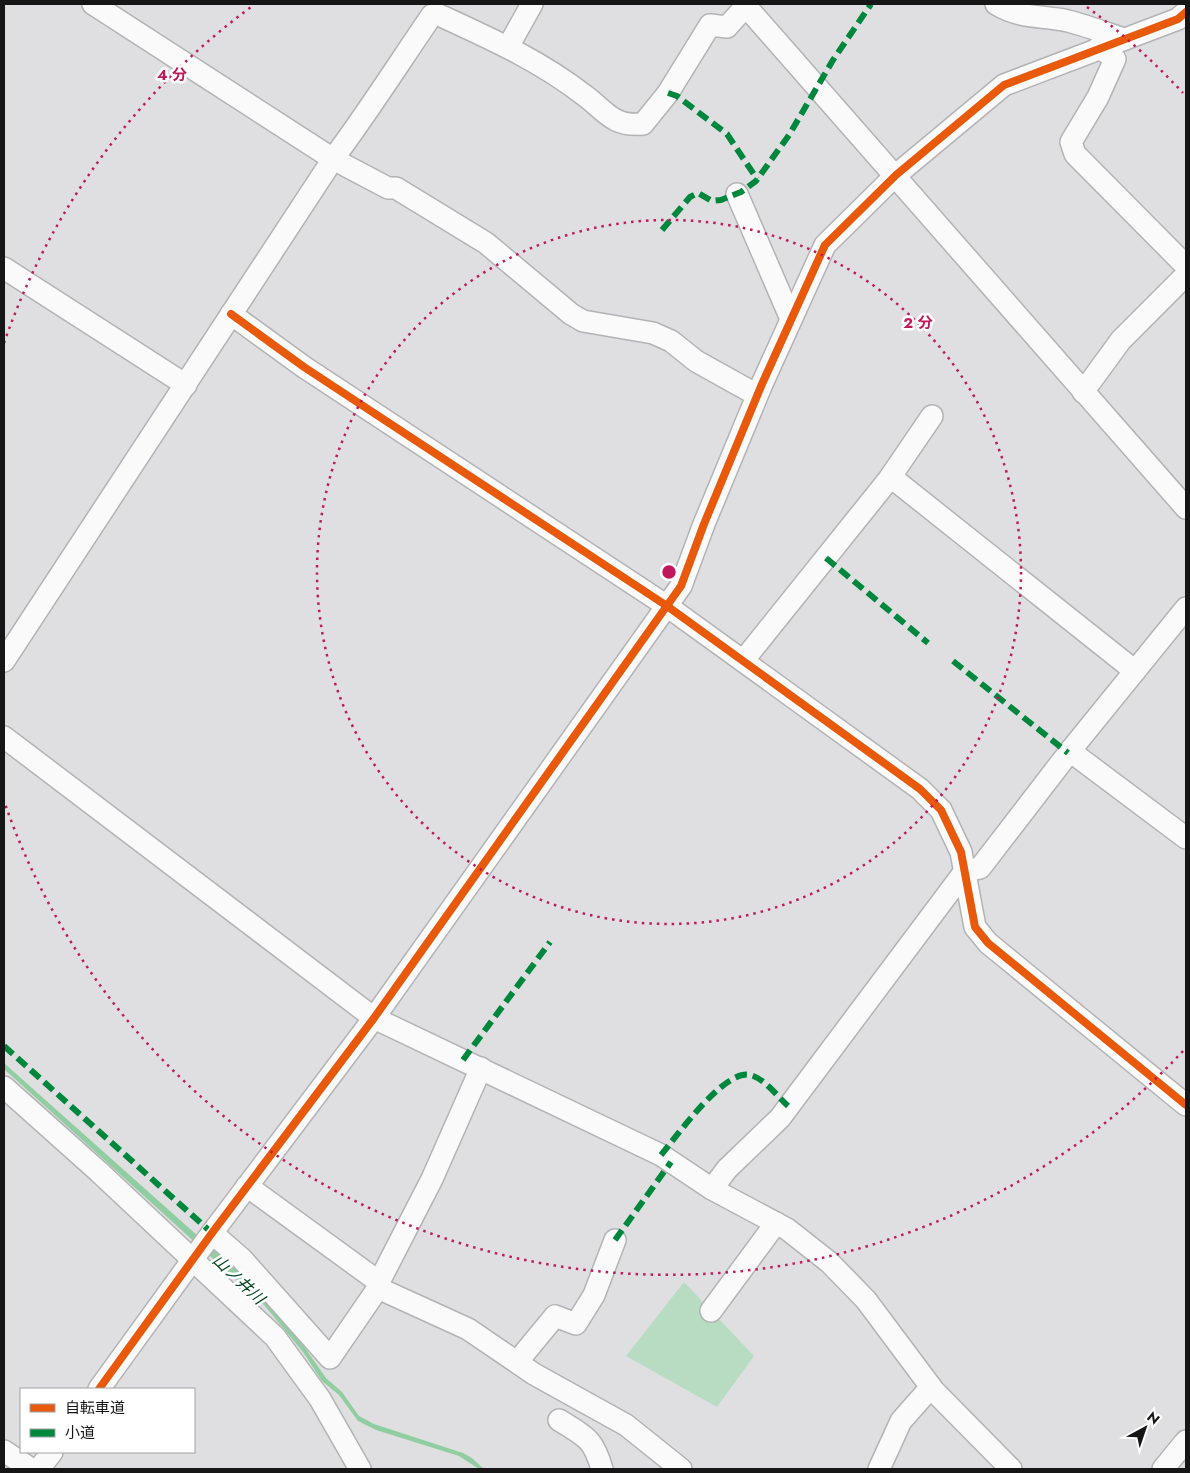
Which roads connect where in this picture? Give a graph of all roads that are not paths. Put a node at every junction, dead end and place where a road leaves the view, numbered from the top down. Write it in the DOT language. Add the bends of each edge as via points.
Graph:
graph roads {
  1 [pos="93,4"];
  2 [pos="532,4"];
  3 [pos="996,4"];
  4 [pos="754,9"];
  5 [pos="1186,12"];
  6 [pos="1124,39"];
  7 [pos="508,47"];
  8 [pos="1099,47"];
  9 [pos="332,159"];
  10 [pos="896,175"];
  11 [pos="737,194"];
  12 [pos="1186,266"];
  13 [pos="4,268"];
  14 [pos="1186,275"];
  15 [pos="231,314"];
  16 [pos="791,319"];
  17 [pos="186,385"];
  18 [pos="1083,392"];
  19 [pos="757,394"];
  20 [pos="932,416"];
  21 [pos="891,477"];
  22 [pos="1186,508"];
  23 [pos="667,606"];
  24 [pos="1186,608"];
  25 [pos="4,661"];
  26 [pos="743,661"];
  27 [pos="1135,671"];
  28 [pos="4,737"];
  29 [pos="1070,751"];
  30 [pos="1186,838"];
  31 [pos="964,871"];
  32 [pos="374,1018"];
  33 [pos="481,1068"];
  34 [pos="4,1087"];
  35 [pos="1186,1105"];
  36 [pos="247,1186"];
  37 [pos="712,1189"];
  38 [pos="776,1223"];
  39 [pos="212,1233"];
  40 [pos="616,1240"];
  41 [pos="193,1259"];
  42 [pos="378,1285"];
  43 [pos="711,1311"];
  44 [pos="517,1362"];
  45 [pos="931,1387"];
  46 [pos="100,1388"];
  47 [pos="559,1420"];
  48 [pos="1186,1441"];
  49 [pos="4,1451"];
  50 [pos="51,1453"];
  51 [pos="31,1469"];
  52 [pos="39,1469"];
  53 [pos="360,1469"];
  54 [pos="602,1469"];
  55 [pos="681,1469"];
  56 [pos="879,1469"];
  57 [pos="1011,1469"];
  58 [pos="1163,1469"];
  1 -- 9 [label="street"];
  2 -- 7 [label="street"];
  3 -- 6 [label="street" via="1022,16 1069,21"];
  4 -- 7 [label="street" via="727,27 710,25 668,94 643,124 626,126 610,117 545,66"];
  4 -- 10 [label="street"];
  5 -- 6 [label="street" via="1178,19"];
  6 -- 8 [label="street"];
  7 -- 9 [label="street" via="437,14 432,15"];
  8 -- 10 [label="street" via="1004,86"];
  8 -- 12 [label="street" via="1115,60 1072,142 1075,154"];
  9 -- 15 [label="street"];
  9 -- 19 [label="street" via="388,188 396,188 486,243 583,321 653,333 671,340 696,361"];
  10 -- 16 [label="street" via="825,245"];
  10 -- 18 [label="street"];
  11 -- 16 [label="street"];
  13 -- 17 [label="street"];
  14 -- 18 [label="street" via="1121,340"];
  15 -- 17 [label="street"];
  15 -- 23 [label="street" via="304,367"];
  16 -- 19 [label="street"];
  17 -- 25 [label="street"];
  18 -- 22 [label="street"];
  19 -- 23 [label="street" via="681,586"];
  20 -- 21 [label="street"];
  21 -- 26 [label="street"];
  21 -- 27 [label="street"];
  23 -- 26 [label="street"];
  23 -- 32 [label="street"];
  24 -- 27 [label="street"];
  26 -- 31 [label="street" via="920,789 941,810 961,852"];
  27 -- 29 [label="street"];
  28 -- 32 [label="street"];
  29 -- 30 [label="street"];
  29 -- 31 [label="street" via="980,868"];
  31 -- 35 [label="street" via="975,927 988,943"];
  31 -- 37 [label="street" via="780,1118 727,1169"];
  32 -- 33 [label="street"];
  32 -- 36 [label="street"];
  33 -- 37 [label="street" via="661,1155"];
  33 -- 42 [label="street" via="432,1179"];
  34 -- 41 [label="street"];
  36 -- 39 [label="street"];
  36 -- 42 [label="street"];
  37 -- 38 [label="street"];
  38 -- 43 [label="street"];
  38 -- 45 [label="street" via="829,1262 866,1300"];
  39 -- 41 [label="street"];
  39 -- 42 [label="street" via="242,1259 330,1358"];
  40 -- 44 [label="street" via="594,1295 576,1324 555,1316"];
  41 -- 46 [label="street"];
  41 -- 53 [label="street" via="276,1337 320,1399"];
  42 -- 44 [label="street" via="468,1329"];
  44 -- 55 [label="street" via="626,1425"];
  45 -- 56 [label="street" via="901,1421"];
  45 -- 57 [label="street"];
  47 -- 54 [label="street" via="589,1439"];
  48 -- 58 [label="street"];
  49 -- 51 [label="street"];
  50 -- 52 [label="street"];
}
